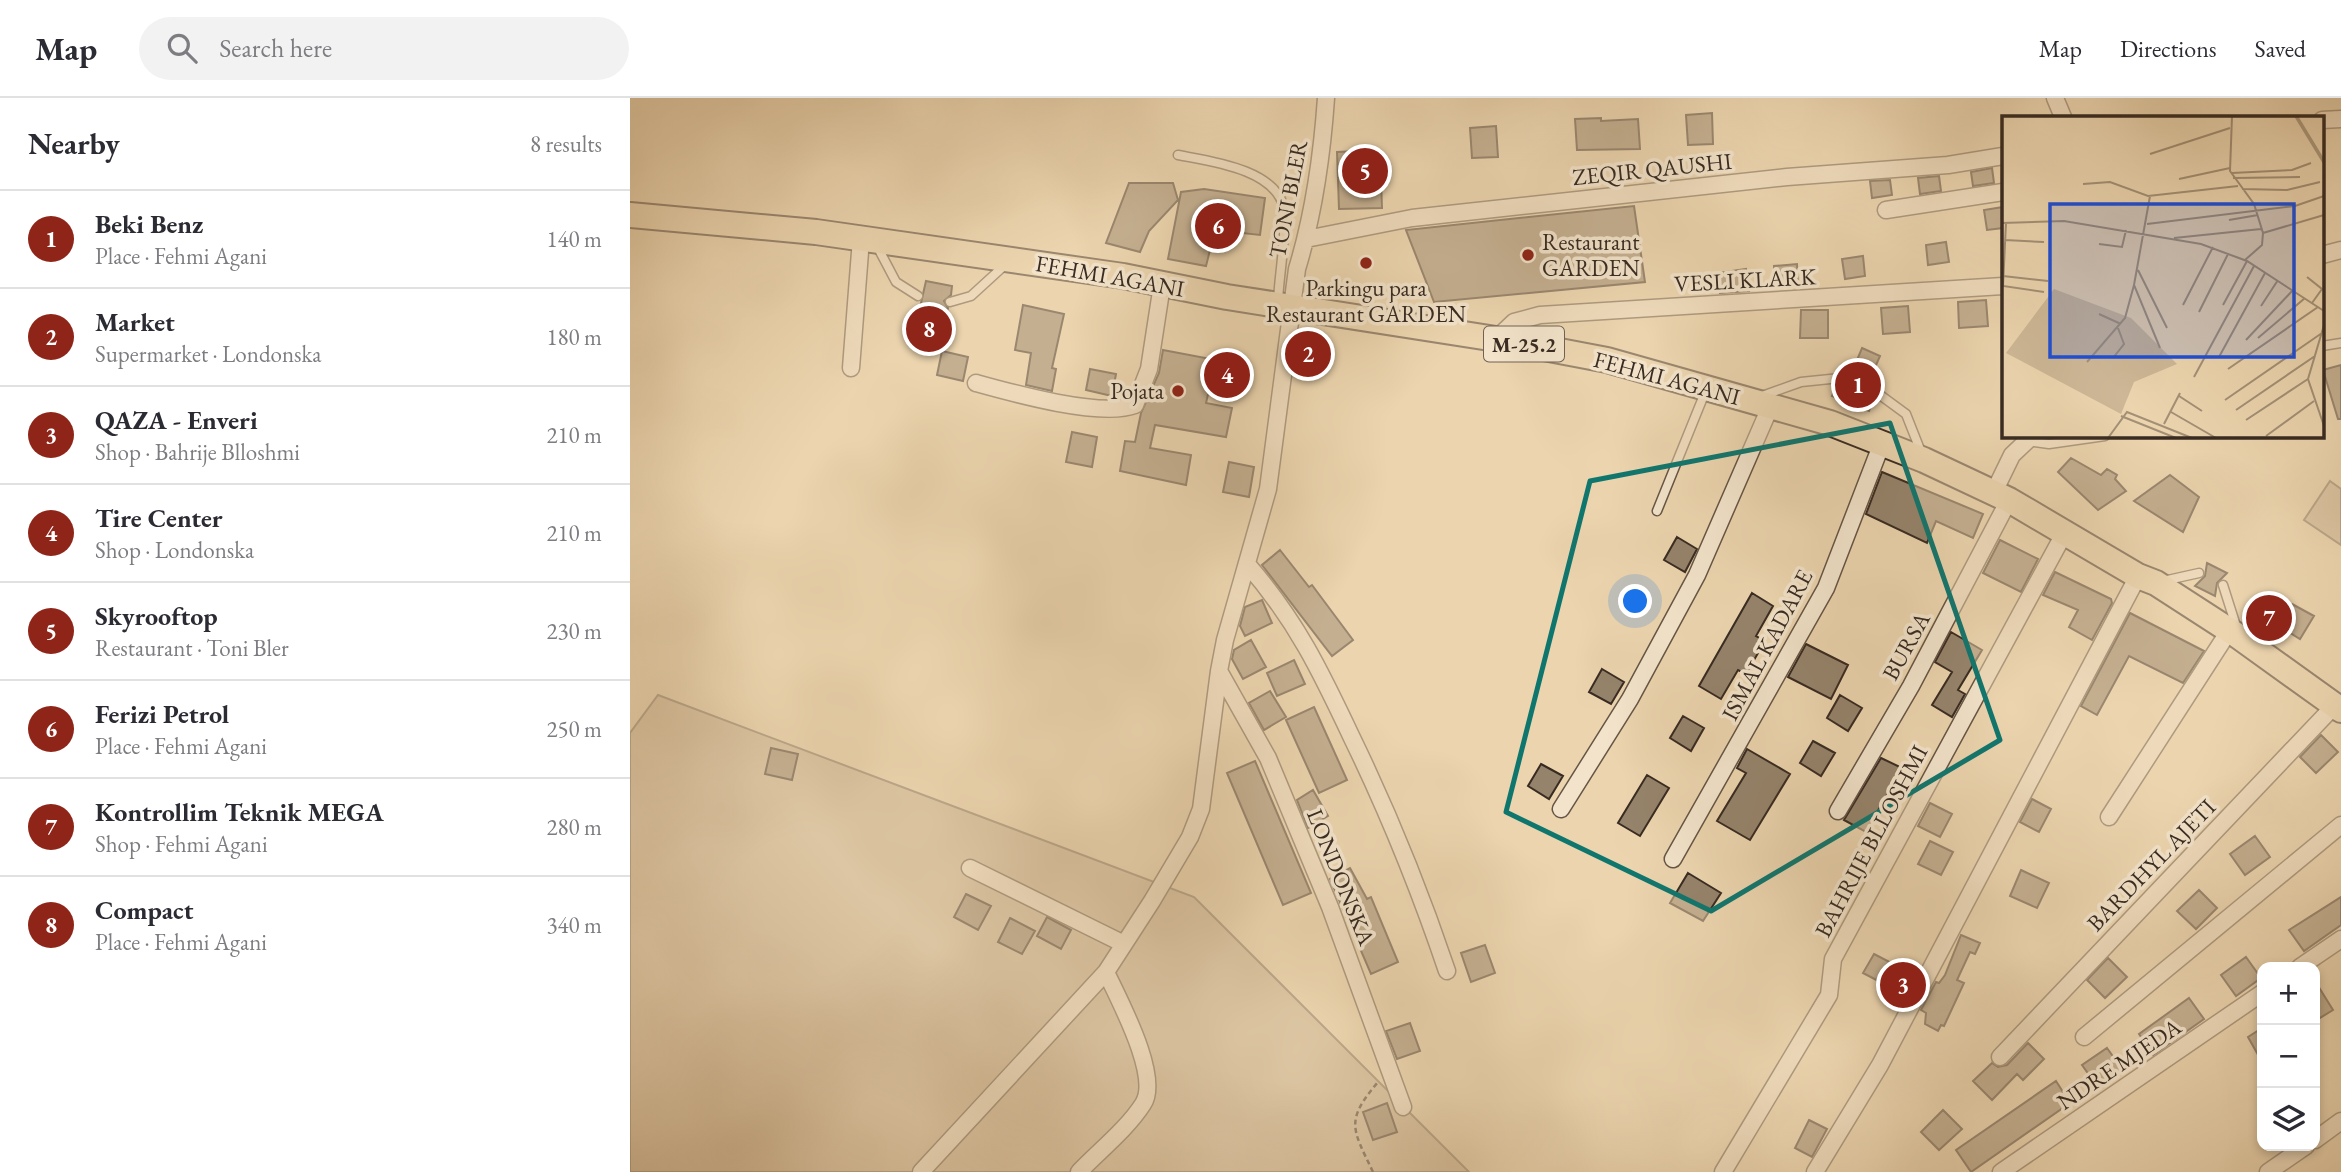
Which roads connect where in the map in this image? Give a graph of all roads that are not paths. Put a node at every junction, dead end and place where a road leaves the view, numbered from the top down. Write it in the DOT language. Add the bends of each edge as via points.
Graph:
graph roads {
  1 [pos="1326,98"];
  2 [pos="2055,98"];
  3 [pos="2063,116"];
  4 [pos="1178,155"];
  5 [pos="2002,156"];
  6 [pos="2002,192"];
  7 [pos="1886,210"];
  8 [pos="630,215"];
  9 [pos="1306,239"];
  10 [pos="868,241"];
  11 [pos="2341,250"];
  12 [pos="2324,254"];
  13 [pos="1010,260"];
  14 [pos="1162,285"];
  15 [pos="2002,286"];
  16 [pos="918,296"];
  17 [pos="950,302"];
  18 [pos="1285,306"];
  19 [pos="1496,339"];
  20 [pos="850,369"];
  21 [pos="1840,378"];
  22 [pos="976,383"];
  23 [pos="1707,387"];
  24 [pos="1876,391"];
  25 [pos="1762,403"];
  26 [pos="2029,438"];
  27 [pos="2091,438"];
  28 [pos="1882,443"];
  29 [pos="1924,460"];
  30 [pos="2002,496"];
  31 [pos="1657,511"];
  32 [pos="2065,532"];
  33 [pos="1248,564"];
  34 [pos="2199,573"];
  35 [pos="2147,580"];
  36 [pos="2223,585"];
  37 [pos="2234,634"];
  38 [pos="1219,671"];
  39 [pos="2338,708"];
  40 [pos="1561,809"];
  41 [pos="1838,811"];
  42 [pos="2109,817"];
  43 [pos="2341,825"];
  44 [pos="1673,859"];
  45 [pos="970,868"];
  46 [pos="2341,939"];
  47 [pos="1124,943"];
  48 [pos="2307,962"];
  49 [pos="1447,971"];
  50 [pos="1106,972"];
  51 [pos="2257,996"];
  52 [pos="2084,1037"];
  53 [pos="2000,1057"];
  54 [pos="1403,1107"];
  55 [pos="2341,1121"];
  56 [pos="2320,1136"];
  57 [pos="2299,1151"];
  58 [pos="921,1172"];
  59 [pos="1079,1172"];
  60 [pos="1723,1172"];
  61 [pos="1815,1172"];
  62 [pos="2001,1172"];
  63 [pos="2268,1172"];
  1 -- 9 [label="street, TONI BLER"];
  2 -- 3 [label="street"];
  4 -- 18 [label="lane" via="1234,165 1271,189 1284,207"];
  5 -- 9 [label="street, ZEQIR QAUSHI" via="1412,218"];
  6 -- 7 [label="street"];
  8 -- 10 [label="main road, FEHMI AGANI / M-25.2" via="728,222"];
  9 -- 18 [label="street, TONI BLER"];
  10 -- 13 [label="main road, FEHMI AGANI / M-25.2"];
  10 -- 16 [label="lane" via="896,282"];
  10 -- 20 [label="street"];
  11 -- 12 [label="street"];
  13 -- 14 [label="main road, FEHMI AGANI / M-25.2"];
  13 -- 17 [label="lane" via="971,296"];
  14 -- 18 [label="main road, FEHMI AGANI / M-25.2"];
  14 -- 22 [label="street" via="1149,369 1135,405 1101,409"];
  15 -- 19 [label="street, VESLI KLARK" via="1540,315 1514,322"];
  18 -- 19 [label="main road, FEHMI AGANI / M-25.2"];
  18 -- 33 [label="street" via="1268,489"];
  19 -- 23 [label="main road, FEHMI AGANI / M-25.2" via="1607,360"];
  21 -- 25 [label="lane" via="1801,382"];
  23 -- 25 [label="main road, FEHMI AGANI / M-25.2"];
  23 -- 31 [label="lane"];
  24 -- 29 [label="lane" via="1906,414"];
  25 -- 28 [label="main road, FEHMI AGANI / M-25.2"];
  25 -- 40 [label="street" via="1697,575 1630,699"];
  26 -- 27 [label="lane" via="2049,444"];
  26 -- 30 [label="street, BURSA" via="2012,455"];
  28 -- 29 [label="main road, FEHMI AGANI / M-25.2"];
  28 -- 44 [label="street, ISMAL KADARE" via="1826,589"];
  29 -- 30 [label="main road, FEHMI AGANI / M-25.2"];
  30 -- 32 [label="main road, FEHMI AGANI / M-25.2"];
  30 -- 41 [label="street, BURSA" via="1911,686"];
  32 -- 35 [label="main road, FEHMI AGANI / M-25.2"];
  32 -- 60 [label="street, BAHRIJE BLLOSHMI" via="1833,959 1829,995"];
  33 -- 38 [label="street"];
  33 -- 49 [label="street" via="1308,646 1380,796"];
  34 -- 35 [label="lane"];
  35 -- 37 [label="main road, FEHMI AGANI / M-25.2"];
  35 -- 61 [label="street" via="1880,1065"];
  36 -- 37 [label="lane" via="2229,594"];
  37 -- 39 [label="main road, FEHMI AGANI / M-25.2"];
  37 -- 42 [label="street"];
  38 -- 47 [label="street" via="1201,809 1190,837"];
  38 -- 54 [label="street, LONDONSKA" via="1268,758 1330,907"];
  39 -- 53 [label="street, BARDHYL AJETI"];
  43 -- 52 [label="street"];
  45 -- 47 [label="street"];
  46 -- 48 [label="street"];
  47 -- 50 [label="street"];
  50 -- 58 [label="street"];
  50 -- 59 [label="street" via="1149,1081 1144,1103"];
  51 -- 62 [label="street, NDRE MJEDA"];
  55 -- 56 [label="street"];
  57 -- 63 [label="street"];
}
